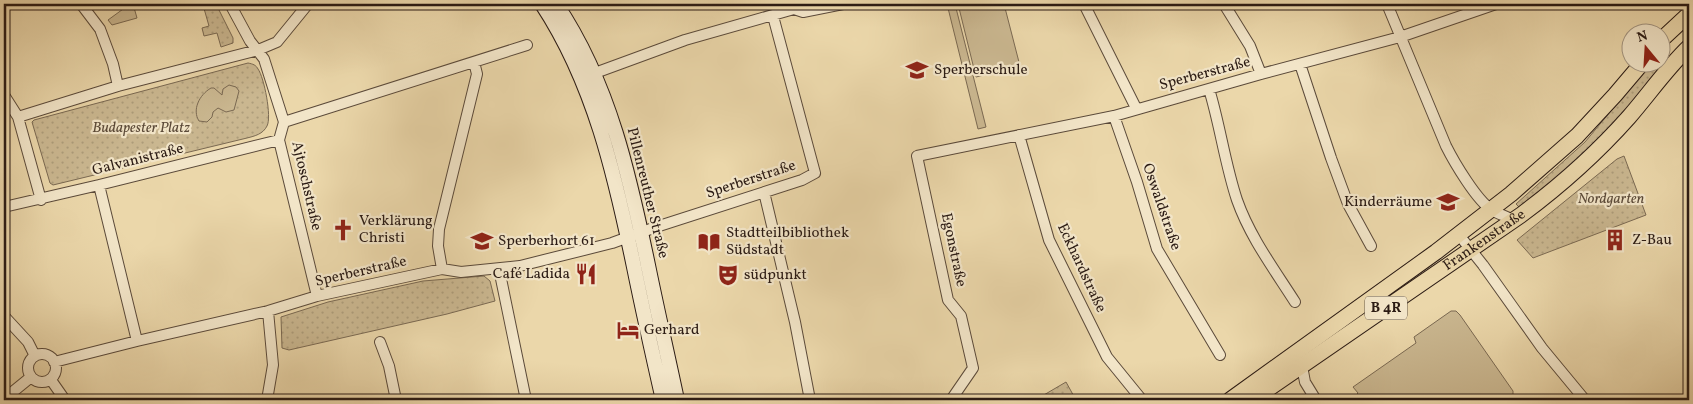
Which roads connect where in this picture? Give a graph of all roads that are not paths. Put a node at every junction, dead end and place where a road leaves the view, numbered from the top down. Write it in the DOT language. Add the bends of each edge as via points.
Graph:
graph roads {
  1 [pos="81,4"];
  2 [pos="230,4"];
  3 [pos="308,4"];
  4 [pos="542,4"];
  5 [pos="556,4"];
  6 [pos="843,4"];
  7 [pos="1084,4"];
  8 [pos="1224,4"];
  9 [pos="1387,4"];
  10 [pos="1496,4"];
  11 [pos="794,6"];
  12 [pos="1689,14"];
  13 [pos="774,16"];
  14 [pos="1670,33"];
  15 [pos="1400,37"];
  16 [pos="527,45"];
  17 [pos="1670,47"];
  18 [pos="1689,47"];
  19 [pos="258,50"];
  20 [pos="1677,60"];
  21 [pos="474,62"];
  22 [pos="1300,64"];
  23 [pos="1635,72"];
  24 [pos="595,73"];
  25 [pos="1261,74"];
  26 [pos="118,86"];
  27 [pos="1209,89"];
  28 [pos="4,95"];
  29 [pos="1136,108"];
  30 [pos="1114,116"];
  31 [pos="18,117"];
  32 [pos="284,122"];
  33 [pos="1019,135"];
  34 [pos="279,140"];
  35 [pos="917,156"];
  36 [pos="99,186"];
  37 [pos="764,192"];
  38 [pos="41,200"];
  39 [pos="4,207"];
  40 [pos="1492,210"];
  41 [pos="1513,220"];
  42 [pos="642,232"];
  43 [pos="1459,235"];
  44 [pos="628,237"];
  45 [pos="1371,246"];
  46 [pos="1470,249"];
  47 [pos="442,269"];
  48 [pos="499,269"];
  49 [pos="317,296"];
  50 [pos="1295,302"];
  51 [pos="268,311"];
  52 [pos="4,316"];
  53 [pos="137,341"];
  54 [pos="380,342"];
  55 [pos="1220,355"];
  56 [pos="35,356"];
  57 [pos="54,362"];
  58 [pos="1302,366"];
  59 [pos="32,377"];
  60 [pos="51,380"];
  61 [pos="4,399"];
  62 [pos="1581,399"];
  63 [pos="65,400"];
  64 [pos="267,400"];
  65 [pos="396,400"];
  66 [pos="526,400"];
  67 [pos="663,400"];
  68 [pos="677,400"];
  69 [pos="810,400"];
  70 [pos="952,400"];
  71 [pos="1142,400"];
  72 [pos="1230,400"];
  73 [pos="1252,400"];
  74 [pos="1316,400"];
  1 -- 26 [label="street" via="100,29"];
  2 -- 19 [label="street, Ajtoschstraße"];
  3 -- 19 [label="street" via="277,42"];
  4 -- 44 [label="main road, Pillenreuther Straße" via="572,56 589,97 611,165"];
  5 -- 24 [label="main road, Pillenreuther Straße"];
  6 -- 11 [label="street" via="804,12"];
  7 -- 29 [label="street"];
  8 -- 25 [label="street" via="1250,46"];
  9 -- 15 [label="street"];
  10 -- 15 [label="street, Sperberstraße"];
  11 -- 13 [label="street"];
  12 -- 14 [label="main road"];
  13 -- 24 [label="street" via="685,40"];
  13 -- 37 [label="street, Sperberstraße" via="815,173"];
  15 -- 22 [label="street, Sperberstraße"];
  15 -- 40 [label="street" via="1446,146 1472,187"];
  16 -- 21 [label="street"];
  17 -- 20 [label="main road"];
  18 -- 20 [label="main road, Frankenstraße / B 4R"];
  19 -- 26 [label="street"];
  19 -- 32 [label="street, Ajtoschstraße" via="264,59"];
  20 -- 41 [label="main road, Frankenstraße / B 4R" via="1597,150 1552,191"];
  21 -- 32 [label="street"];
  21 -- 47 [label="street" via="477,74 439,229"];
  22 -- 25 [label="street, Sperberstraße"];
  22 -- 45 [label="street" via="1348,204"];
  23 -- 40 [label="main road, Frankenstraße / B 4R" via="1577,136"];
  24 -- 42 [label="main road, Pillenreuther Straße" via="619,141"];
  25 -- 27 [label="street, Sperberstraße"];
  26 -- 31 [label="street"];
  27 -- 29 [label="street, Sperberstraße"];
  27 -- 50 [label="street" via="1237,199 1252,236"];
  28 -- 31 [label="street"];
  29 -- 30 [label="street, Sperberstraße"];
  30 -- 33 [label="street, Sperberstraße"];
  30 -- 55 [label="street, Oswaldstraße" via="1157,249"];
  31 -- 38 [label="street"];
  32 -- 34 [label="street, Ajtoschstraße"];
  33 -- 35 [label="street, Sperberstraße"];
  33 -- 71 [label="street, Eckhardstraße" via="1049,240 1107,358"];
  34 -- 36 [label="street, Galvanistraße"];
  34 -- 49 [label="street, Ajtoschstraße"];
  35 -- 70 [label="street, Egonstraße" via="948,300 961,316 973,368"];
  36 -- 38 [label="street, Galvanistraße"];
  36 -- 53 [label="street"];
  37 -- 42 [label="street, Sperberstraße"];
  37 -- 69 [label="street"];
  38 -- 39 [label="street, Galvanistraße"];
  40 -- 41 [label="street"];
  40 -- 43 [label="main road, Frankenstraße / B 4R"];
  41 -- 46 [label="main road, Frankenstraße / B 4R"];
  42 -- 44 [label="street, Sperberstraße"];
  42 -- 68 [label="main road, Pillenreuther Straße"];
  43 -- 46 [label="street"];
  43 -- 72 [label="main road, Frankenstraße / B 4R"];
  44 -- 48 [label="street, Sperberstraße"];
  44 -- 67 [label="main road, Pillenreuther Straße"];
  46 -- 58 [label="main road, Frankenstraße / B 4R"];
  46 -- 62 [label="street"];
  47 -- 48 [label="street, Sperberstraße" via="461,272"];
  47 -- 49 [label="street, Sperberstraße"];
  48 -- 66 [label="street"];
  49 -- 51 [label="street, Sperberstraße"];
  51 -- 53 [label="street, Sperberstraße"];
  51 -- 64 [label="street" via="273,365"];
  52 -- 56 [label="street" via="28,342"];
  53 -- 57 [label="street, Sperberstraße"];
  54 -- 65 [label="street"];
  56 -- 57 [label="street" via="43,354"];
  56 -- 59 [label="street" via="28,368"];
  57 -- 60 [label="street" via="55,373"];
  58 -- 73 [label="main road, Frankenstraße / B 4R"];
  58 -- 74 [label="street" via="1305,382"];
  59 -- 60 [label="street" via="38,382"];
  59 -- 61 [label="street"];
  60 -- 63 [label="street"];
}
